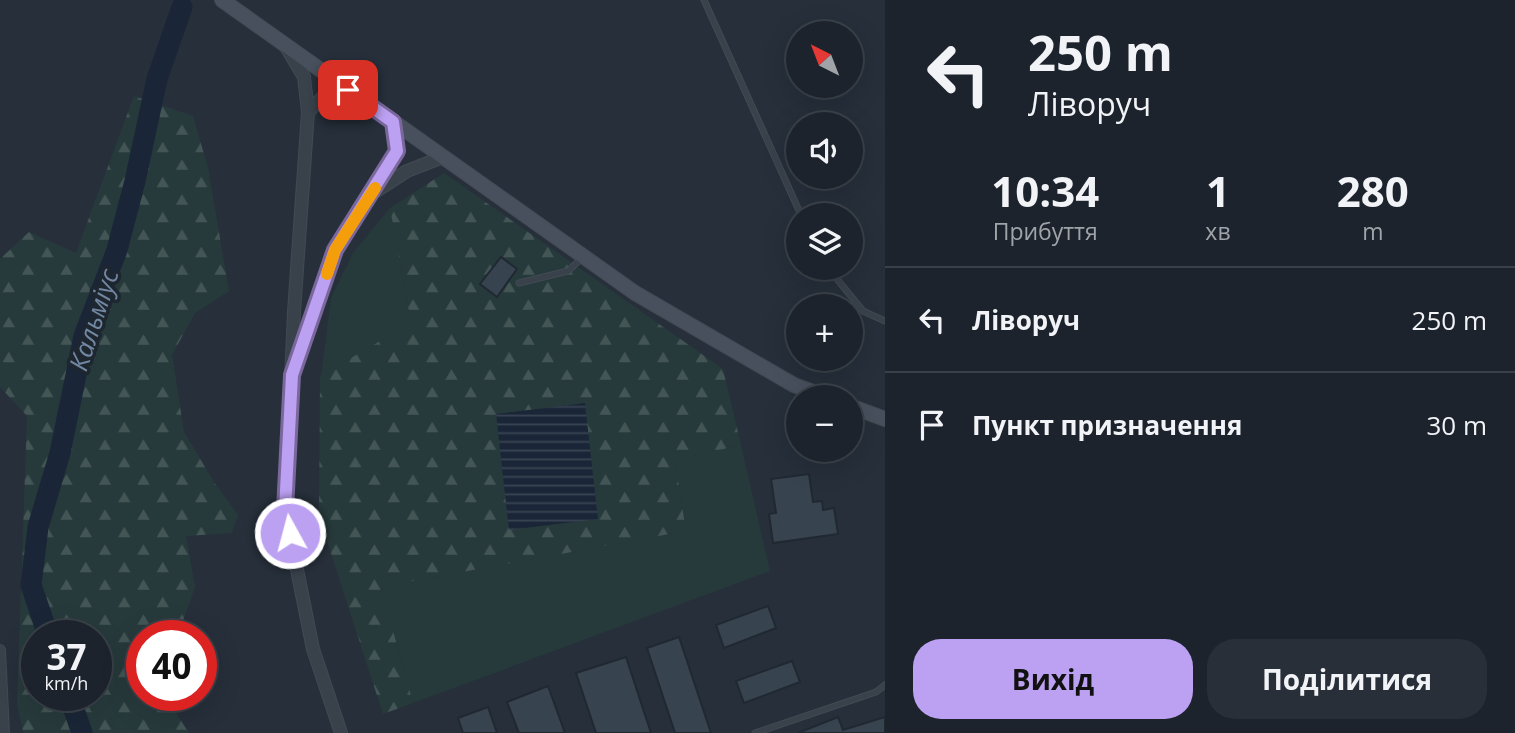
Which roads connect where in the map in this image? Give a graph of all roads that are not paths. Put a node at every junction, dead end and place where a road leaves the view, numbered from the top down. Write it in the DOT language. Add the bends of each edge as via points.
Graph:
graph roads {
  1 [pos="222,0"];
  2 [pos="704,0"];
  3 [pos="285,45"];
  4 [pos="348,90"];
  5 [pos="309,112"];
  6 [pos="393,122"];
  7 [pos="443,157"];
  8 [pos="373,193"];
  9 [pos="796,203"];
  10 [pos="583,257"];
  11 [pos="838,280"];
  12 [pos="519,283"];
  13 [pos="885,321"];
  14 [pos="292,375"];
  15 [pos="794,385"];
  16 [pos="863,411"];
  17 [pos="885,419"];
  18 [pos="0,650"];
  19 [pos="885,685"];
  20 [pos="2,726"];
  21 [pos="341,733"];
  22 [pos="755,733"];
  1 -- 3 [label="main road"];
  2 -- 9 [label="lane"];
  3 -- 4 [label="main road"];
  3 -- 5 [label="street" via="304,77"];
  4 -- 5 [label="street" via="325,95"];
  4 -- 6 [label="main road"];
  5 -- 14 [label="street"];
  6 -- 7 [label="main road"];
  6 -- 8 [label="street" via="397,151"];
  7 -- 8 [label="street" via="407,171"];
  7 -- 10 [label="main road"];
  8 -- 14 [label="street" via="335,250"];
  10 -- 12 [label="lane" via="568,271"];
  10 -- 15 [label="main road" via="635,293"];
  11 -- 13 [label="lane" via="863,311"];
  14 -- 21 [label="street" via="285,510 313,649"];
  16 -- 17 [label="main road"];
  18 -- 20 [label="street"];
  19 -- 22 [label="lane"];
}
